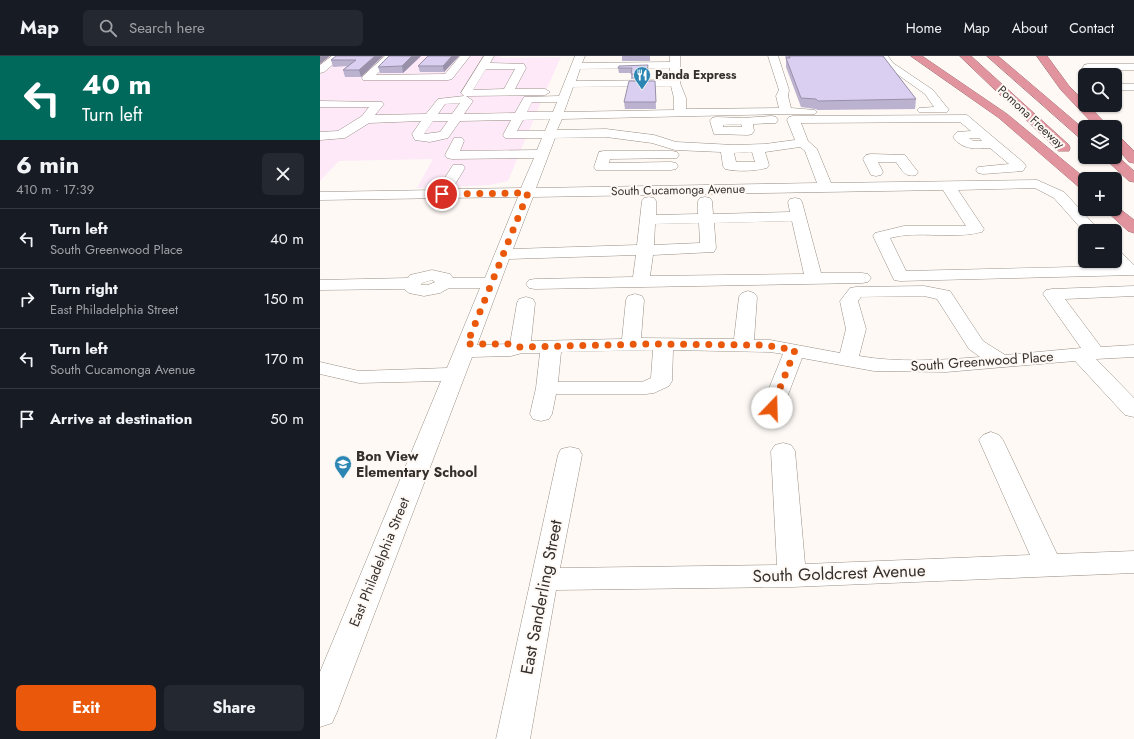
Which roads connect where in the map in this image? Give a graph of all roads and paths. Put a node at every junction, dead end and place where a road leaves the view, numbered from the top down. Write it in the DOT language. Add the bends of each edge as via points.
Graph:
graph roads {
  1 [pos="338,56"];
  2 [pos="392,56"];
  3 [pos="465,56"];
  4 [pos="489,56"];
  5 [pos="625,56"];
  6 [pos="773,56"];
  7 [pos="883,56"];
  8 [pos="916,56"];
  9 [pos="965,56"];
  10 [pos="992,56"];
  11 [pos="1042,56"];
  12 [pos="1097,56"];
  13 [pos="578,61"];
  14 [pos="675,61"];
  15 [pos="483,66"];
  16 [pos="418,67"];
  17 [pos="1115,67"];
  18 [pos="1134,67"];
  19 [pos="1088,68"];
  20 [pos="608,69"];
  21 [pos="320,70"];
  22 [pos="656,74"];
  23 [pos="406,78"];
  24 [pos="676,86"];
  25 [pos="1122,87"];
  26 [pos="1134,87"];
  27 [pos="507,92"];
  28 [pos="566,92"];
  29 [pos="320,104"];
  30 [pos="680,113"];
  31 [pos="557,115"];
  32 [pos="789,115"];
  33 [pos="519,116"];
  34 [pos="455,117"];
  35 [pos="430,118"];
  36 [pos="366,119"];
  37 [pos="1096,120"];
  38 [pos="747,121"];
  39 [pos="1078,130"];
  40 [pos="550,134"];
  41 [pos="982,134"];
  42 [pos="320,136"];
  43 [pos="458,141"];
  44 [pos="803,143"];
  45 [pos="994,144"];
  46 [pos="1122,146"];
  47 [pos="758,148"];
  48 [pos="727,149"];
  49 [pos="542,154"];
  50 [pos="1074,158"];
  51 [pos="1134,159"];
  52 [pos="1118,164"];
  53 [pos="458,168"];
  54 [pos="970,170"];
  55 [pos="881,172"];
  56 [pos="820,173"];
  57 [pos="836,173"];
  58 [pos="1134,178"];
  59 [pos="1078,179"];
  60 [pos="948,186"];
  61 [pos="826,188"];
  62 [pos="528,193"];
  63 [pos="793,193"];
  64 [pos="442,194"];
  65 [pos="320,196"];
  66 [pos="649,201"];
  67 [pos="705,201"];
  68 [pos="1122,203"];
  69 [pos="799,216"];
  70 [pos="1120,216"];
  71 [pos="1134,216"];
  72 [pos="706,218"];
  73 [pos="647,220"];
  74 [pos="1086,224"];
  75 [pos="1134,228"];
  76 [pos="645,250"];
  77 [pos="503,254"];
  78 [pos="579,260"];
  79 [pos="1122,263"];
  80 [pos="708,264"];
  81 [pos="862,278"];
  82 [pos="814,279"];
  83 [pos="641,282"];
  84 [pos="492,283"];
  85 [pos="573,283"];
  86 [pos="535,284"];
  87 [pos="320,285"];
  88 [pos="1134,291"];
  89 [pos="748,297"];
  90 [pos="634,300"];
  91 [pos="526,303"];
  92 [pos="631,344"];
  93 [pos="663,344"];
  94 [pos="745,345"];
  95 [pos="551,346"];
  96 [pos="466,347"];
  97 [pos="520,347"];
  98 [pos="795,350"];
  99 [pos="1134,351"];
  100 [pos="1088,353"];
  101 [pos="848,360"];
  102 [pos="1001,361"];
  103 [pos="320,368"];
  104 [pos="455,374"];
  105 [pos="547,388"];
  106 [pos="772,408"];
  107 [pos="1133,410"];
  108 [pos="541,414"];
  109 [pos="991,440"];
  110 [pos="783,450"];
  111 [pos="570,455"];
  112 [pos="1134,562"];
  113 [pos="1048,565"];
  114 [pos="792,576"];
  115 [pos="544,579"];
  116 [pos="320,712"];
  117 [pos="513,739"];
  1 -- 21 [label="street"];
  2 -- 23 [label="street" via="367,78"];
  3 -- 23 [label="street" via="448,77"];
  4 -- 15 [label="street"];
  5 -- 14 [label="street" via="624,60 628,62"];
  6 -- 32 [label="street"];
  7 -- 32 [label="street" via="890,66 929,92 943,110 810,112"];
  8 -- 59 [label="highway" via="1003,116"];
  9 -- 50 [label="highway, Pomona Freeway"];
  10 -- 39 [label="highway, Pomona Freeway"];
  11 -- 37 [label="highway" via="1065,88"];
  12 -- 17 [label="street"];
  13 -- 14 [label="street"];
  13 -- 28 [label="street, East Philadelphia Street"];
  14 -- 24 [label="street"];
  15 -- 27 [label="street" via="520,66"];
  15 -- 27 [label="street" via="466,93"];
  16 -- 23 [label="street"];
  17 -- 18 [label="street"];
  17 -- 19 [label="street"];
  20 -- 22 [label="street" via="651,68"];
  24 -- 28 [label="street" via="659,92 623,93 619,92 620,83"];
  24 -- 30 [label="street" via="680,98"];
  25 -- 26 [label="street"];
  27 -- 28 [label="street"];
  28 -- 31 [label="street, East Philadelphia Street"];
  28 -- 33 [label="street" via="528,99"];
  29 -- 36 [label="street" via="378,104"];
  30 -- 31 [label="street"];
  30 -- 32 [label="street"];
  31 -- 33 [label="street"];
  31 -- 40 [label="street, East Philadelphia Street"];
  32 -- 38 [label="street"];
  32 -- 41 [label="street" via="842,119 963,118"];
  32 -- 44 [label="street"];
  33 -- 34 [label="street"];
  33 -- 40 [label="street" via="509,135"];
  34 -- 35 [label="street"];
  34 -- 35 [label="street" via="466,100 444,100"];
  34 -- 35 [label="street" via="444,135 419,137 418,134"];
  35 -- 36 [label="street"];
  36 -- 42 [label="street" via="341,136"];
  40 -- 48 [label="street" via="606,133 654,139 673,162"];
  40 -- 49 [label="street, East Philadelphia Street"];
  41 -- 45 [label="street"];
  41 -- 45 [label="street" via="959,137 970,145"];
  43 -- 49 [label="street" via="452,155"];
  44 -- 47 [label="street"];
  44 -- 56 [label="street" via="811,149"];
  45 -- 54 [label="street" via="1019,166 1018,168"];
  46 -- 51 [label="highway"];
  47 -- 48 [label="street"];
  47 -- 48 [label="street" via="762,165 758,166 730,166"];
  49 -- 62 [label="street, East Philadelphia Street"];
  52 -- 58 [label="highway"];
  53 -- 64 [label="street"];
  55 -- 55 [label="street" via="871,158 900,158 916,172"];
  56 -- 57 [label="street"];
  56 -- 61 [label="street"];
  60 -- 61 [label="street, South Cucamonga Avenue"];
  60 -- 74 [label="street, South Cucamonga Avenue" via="1037,184 1059,195"];
  60 -- 79 [label="street" via="976,229 964,233 892,231 881,236 900,276 1130,272"];
  61 -- 63 [label="street, South Cucamonga Avenue"];
  62 -- 63 [label="street, South Cucamonga Avenue"];
  62 -- 64 [label="street, South Cucamonga Avenue"];
  62 -- 77 [label="street, East Philadelphia Street"];
  63 -- 69 [label="street"];
  64 -- 65 [label="street, South Cucamonga Avenue"];
  66 -- 73 [label="street"];
  67 -- 72 [label="street"];
  68 -- 71 [label="highway"];
  69 -- 72 [label="street"];
  69 -- 82 [label="street"];
  70 -- 75 [label="highway"];
  72 -- 73 [label="street"];
  72 -- 80 [label="street"];
  73 -- 76 [label="street"];
  76 -- 77 [label="street"];
  76 -- 80 [label="street"];
  76 -- 83 [label="street"];
  77 -- 84 [label="street, East Philadelphia Street"];
  78 -- 85 [label="street"];
  80 -- 82 [label="street"];
  80 -- 83 [label="street"];
  81 -- 82 [label="street"];
  83 -- 85 [label="street"];
  84 -- 87 [label="street" via="444,283 423,291 414,289 412,283"];
  84 -- 96 [label="street, East Philadelphia Street"];
  85 -- 86 [label="street"];
  88 -- 100 [label="street" via="1052,294"];
  89 -- 94 [label="street" via="742,336"];
  90 -- 92 [label="street"];
  91 -- 97 [label="street"];
  92 -- 93 [label="street, South Greenwood Place"];
  92 -- 95 [label="street, South Greenwood Place"];
  93 -- 94 [label="street, South Greenwood Place"];
  93 -- 105 [label="street" via="660,381 646,388"];
  94 -- 98 [label="street, South Greenwood Place"];
  95 -- 97 [label="street, South Greenwood Place"];
  95 -- 105 [label="street"];
  96 -- 97 [label="street, South Greenwood Place" via="511,350"];
  96 -- 104 [label="street, East Philadelphia Street"];
  98 -- 101 [label="street, South Greenwood Place"];
  98 -- 106 [label="street"];
  99 -- 100 [label="street, South Greenwood Place"];
  100 -- 102 [label="street, South Greenwood Place"];
  100 -- 107 [label="street"];
  101 -- 102 [label="street, South Greenwood Place" via="874,365 932,366"];
  101 -- 102 [label="street" via="856,329 848,301 856,292 924,292 944,295 976,345"];
  103 -- 104 [label="street" via="359,377"];
  104 -- 116 [label="street, East Philadelphia Street"];
  105 -- 108 [label="street"];
  109 -- 113 [label="street"];
  110 -- 114 [label="street"];
  111 -- 115 [label="street, East Sanderling Street"];
  112 -- 113 [label="street, South Goldcrest Avenue"];
  113 -- 114 [label="street, South Goldcrest Avenue"];
  114 -- 115 [label="street, South Goldcrest Avenue"];
  115 -- 117 [label="street, East Sanderling Street"];
}
